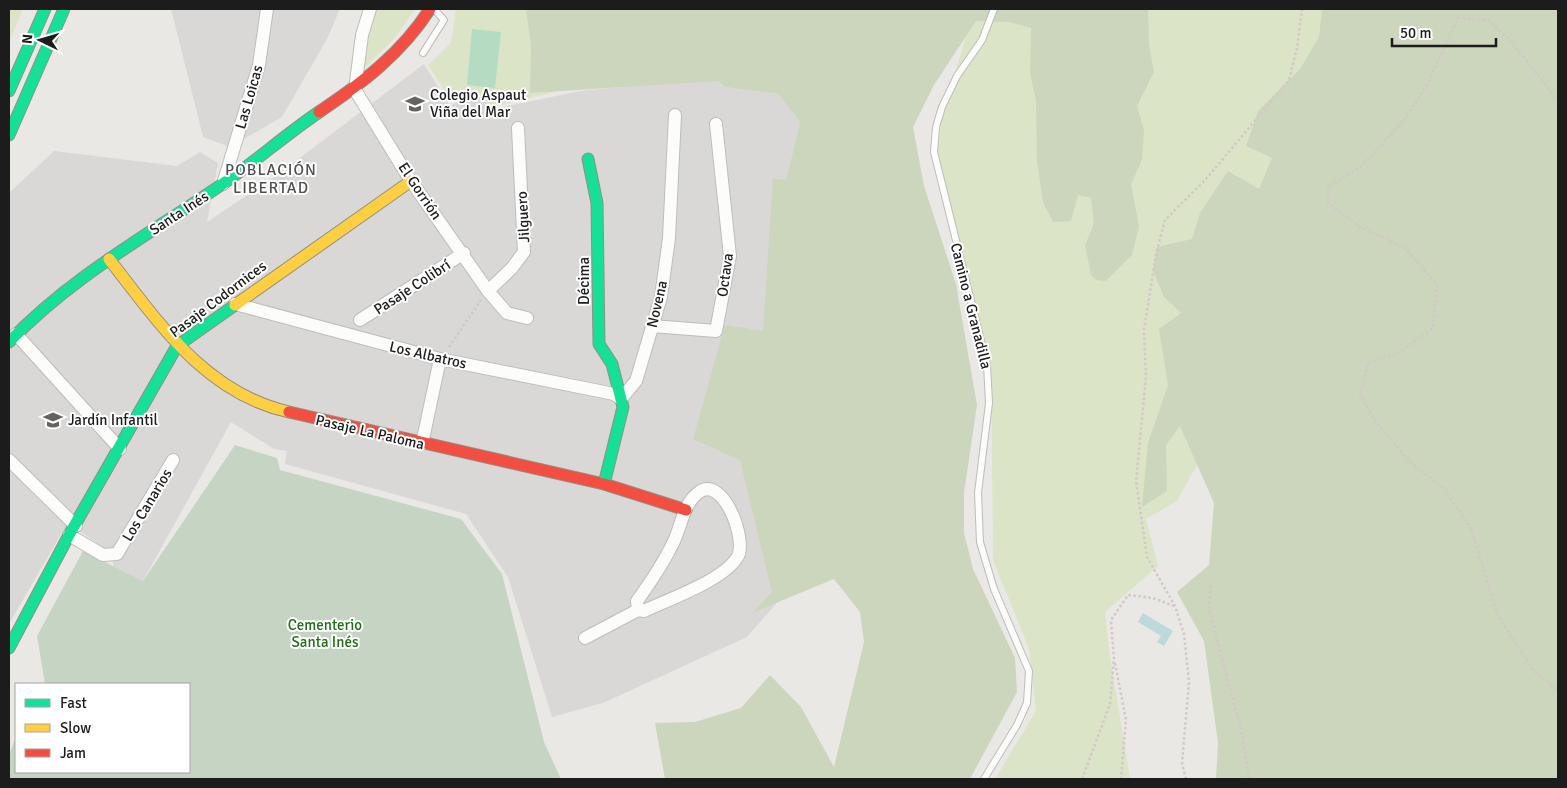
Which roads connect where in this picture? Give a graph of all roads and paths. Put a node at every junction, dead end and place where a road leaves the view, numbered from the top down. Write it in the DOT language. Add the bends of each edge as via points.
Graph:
graph roads {
  1 [pos="44,9"];
  2 [pos="64,9"];
  3 [pos="267,9"];
  4 [pos="370,9"];
  5 [pos="430,9"];
  6 [pos="434,9"];
  7 [pos="994,9"];
  8 [pos="1302,9"];
  9 [pos="423,53"];
  10 [pos="355,90"];
  11 [pos="9,92"];
  12 [pos="1558,102"];
  13 [pos="675,115"];
  14 [pos="716,124"];
  15 [pos="518,128"];
  16 [pos="9,135"];
  17 [pos="588,159"];
  18 [pos="412,180"];
  19 [pos="223,184"];
  20 [pos="464,253"];
  21 [pos="109,259"];
  22 [pos="488,291"];
  23 [pos="235,304"];
  24 [pos="527,318"];
  25 [pos="360,320"];
  26 [pos="652,326"];
  27 [pos="12,338"];
  28 [pos="177,346"];
  29 [pos="440,359"];
  30 [pos="621,400"];
  31 [pos="422,444"];
  32 [pos="120,449"];
  33 [pos="9,460"];
  34 [pos="173,460"];
  35 [pos="604,484"];
  36 [pos="686,510"];
  37 [pos="72,530"];
  38 [pos="1211,586"];
  39 [pos="1175,606"];
  40 [pos="638,610"];
  41 [pos="585,638"];
  42 [pos="9,648"];
  43 [pos="1114,659"];
  44 [pos="1558,690"];
  45 [pos="984,779"];
  46 [pos="1082,779"];
  47 [pos="1120,779"];
  48 [pos="1186,779"];
  49 [pos="1249,779"];
  1 -- 11 [label="street"];
  2 -- 16 [label="street"];
  3 -- 19 [label="street, Las Loicas" via="259,65"];
  4 -- 10 [label="street" via="362,35"];
  5 -- 10 [label="street, Santa Inés" via="394,56"];
  6 -- 9 [label="lane" via="444,20"];
  7 -- 45 [label="lane, Camino a Granadilla" via="982,40 957,76 942,107 934,152 987,365 989,403 978,493 980,542 994,589 1028,672 1027,703"];
  8 -- 39 [label="path" via="1289,80 1206,179 1165,220 1156,254 1144,330 1146,377 1136,482 1147,557"];
  10 -- 18 [label="street, El Gorrión"];
  10 -- 19 [label="street, Santa Inés" via="286,135"];
  12 -- 44 [label="path" via="1510,40 1489,20 1458,18 1428,83 1405,119 1360,168 1328,186 1328,203 1360,226 1405,248 1437,284 1433,328 1399,353 1368,363 1360,394 1377,423 1410,462 1444,488 1472,530 1497,614 1536,672"];
  13 -- 26 [label="street, Novena" via="669,238 661,297"];
  14 -- 26 [label="street, Octava" via="730,256 716,331"];
  15 -- 22 [label="street, Jilguero" via="524,252"];
  17 -- 30 [label="street, Décima" via="597,203 599,344 612,364"];
  18 -- 20 [label="street, El Gorrión"];
  18 -- 23 [label="street, Pasaje Codornices"];
  19 -- 21 [label="street, Santa Inés"];
  20 -- 22 [label="street, El Gorrión"];
  20 -- 25 [label="street, Pasaje Colibrí"];
  21 -- 27 [label="street, Santa Inés" via="54,299"];
  21 -- 28 [label="street, Pasaje La Paloma"];
  22 -- 24 [label="street, El Gorrión" via="507,312"];
  22 -- 29 [label="path"];
  23 -- 28 [label="street, Pasaje Codornices"];
  23 -- 29 [label="street, Los Albatros"];
  26 -- 30 [label="street, Novena" via="636,381"];
  27 -- 32 [label="street"];
  28 -- 31 [label="street, Pasaje La Paloma" via="236,393 270,408"];
  28 -- 32 [label="street, Pasaje Codornices"];
  29 -- 30 [label="street, Los Albatros" via="614,394"];
  29 -- 31 [label="street"];
  30 -- 35 [label="street" via="623,407"];
  31 -- 35 [label="street, Pasaje La Paloma"];
  32 -- 37 [label="street, Pasaje Codornices"];
  33 -- 37 [label="street, Los Canarios"];
  34 -- 37 [label="street, Los Canarios" via="118,554 103,555"];
  35 -- 36 [label="street, Pasaje La Paloma"];
  36 -- 40 [label="street" via="673,543 637,601"];
  36 -- 40 [label="street" via="703,489 711,489 721,496 731,510 738,531 738,555 717,575 644,611"];
  37 -- 42 [label="street, Pasaje Codornices"];
  38 -- 49 [label="path" via="1209,609 1242,733"];
  39 -- 43 [label="path" via="1154,598 1128,595 1111,620"];
  39 -- 48 [label="path" via="1184,634 1189,682 1182,763"];
  40 -- 41 [label="street"];
  43 -- 46 [label="path" via="1110,704"];
  43 -- 47 [label="path" via="1126,720"];
}
